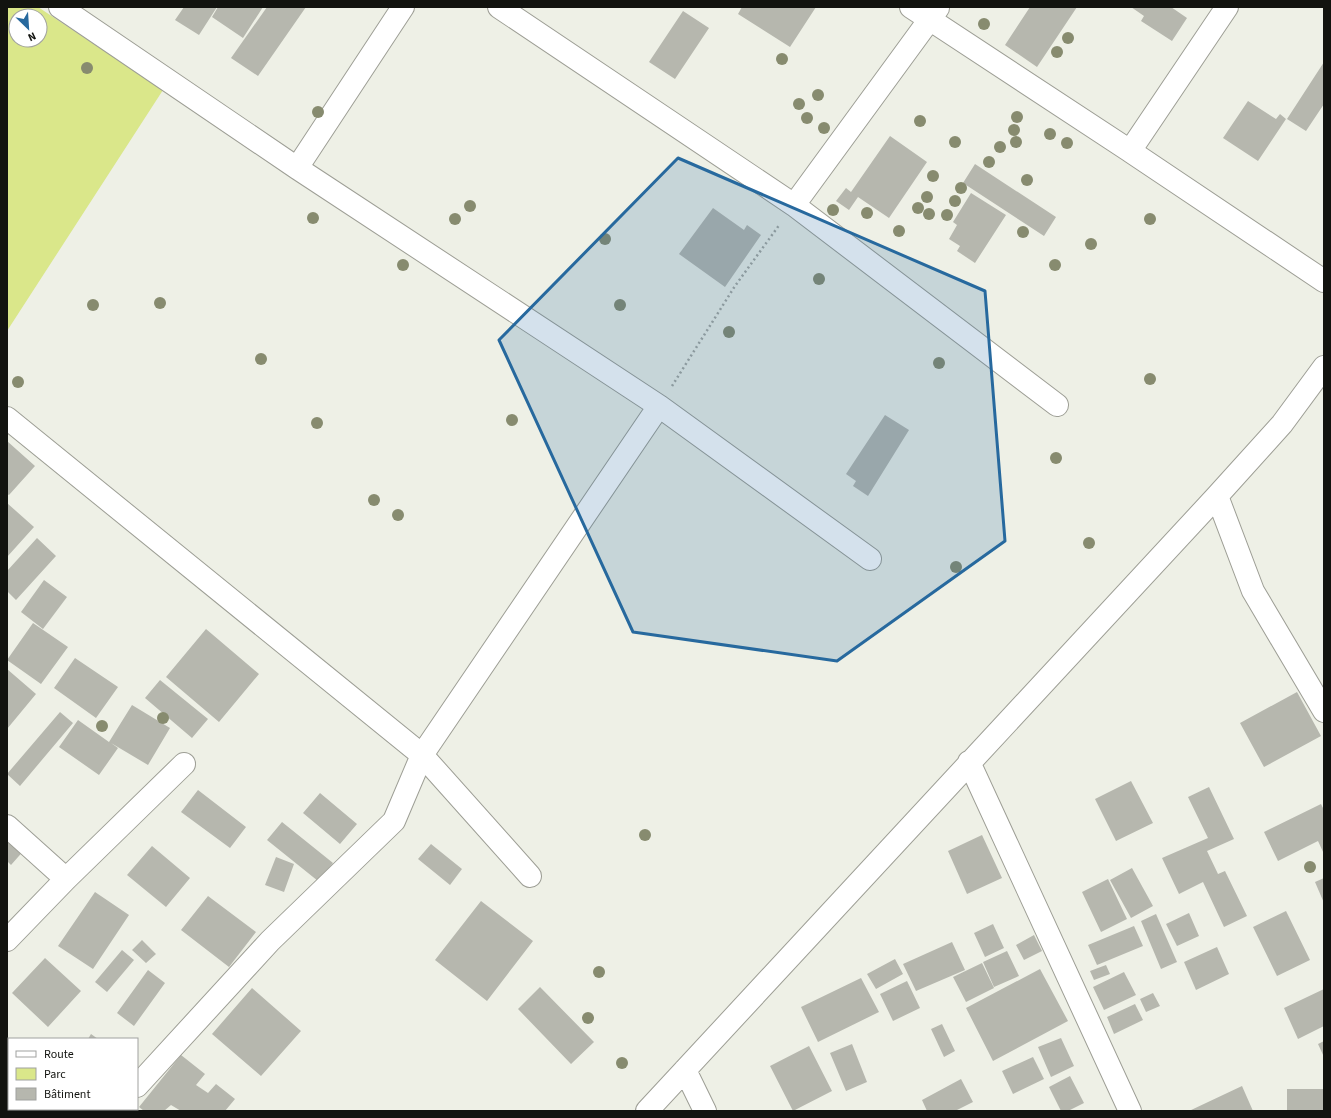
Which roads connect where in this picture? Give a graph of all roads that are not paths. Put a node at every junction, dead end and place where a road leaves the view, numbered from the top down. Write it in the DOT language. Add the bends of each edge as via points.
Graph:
graph roads {
  1 [pos="60,7"];
  2 [pos="403,7"];
  3 [pos="499,7"];
  4 [pos="912,7"];
  5 [pos="1227,7"];
  6 [pos="935,13"];
  7 [pos="1130,151"];
  8 [pos="297,168"];
  9 [pos="794,205"];
  10 [pos="1323,279"];
  11 [pos="1324,367"];
  12 [pos="1057,405"];
  13 [pos="659,406"];
  14 [pos="7,418"];
  15 [pos="1217,496"];
  16 [pos="870,558"];
  17 [pos="1324,711"];
  18 [pos="422,755"];
  19 [pos="969,762"];
  20 [pos="184,764"];
  21 [pos="7,826"];
  22 [pos="530,876"];
  23 [pos="66,879"];
  24 [pos="7,940"];
  25 [pos="685,1070"];
  26 [pos="138,1085"];
  27 [pos="647,1111"];
  28 [pos="705,1111"];
  29 [pos="1130,1111"];
  1 -- 8 [label="street"];
  2 -- 8 [label="street"];
  3 -- 9 [label="street"];
  4 -- 6 [label="street"];
  5 -- 7 [label="street"];
  6 -- 7 [label="street"];
  6 -- 9 [label="street"];
  7 -- 10 [label="street"];
  8 -- 13 [label="street"];
  9 -- 12 [label="street"];
  11 -- 15 [label="street" via="1282,424"];
  13 -- 16 [label="street"];
  13 -- 18 [label="street"];
  14 -- 18 [label="street"];
  15 -- 17 [label="street" via="1253,591"];
  15 -- 19 [label="street"];
  18 -- 22 [label="street"];
  18 -- 26 [label="street" via="394,821 270,942"];
  19 -- 25 [label="street"];
  19 -- 29 [label="street"];
  20 -- 23 [label="street"];
  21 -- 23 [label="street"];
  23 -- 24 [label="street"];
  25 -- 27 [label="street"];
  25 -- 28 [label="street"];
}
